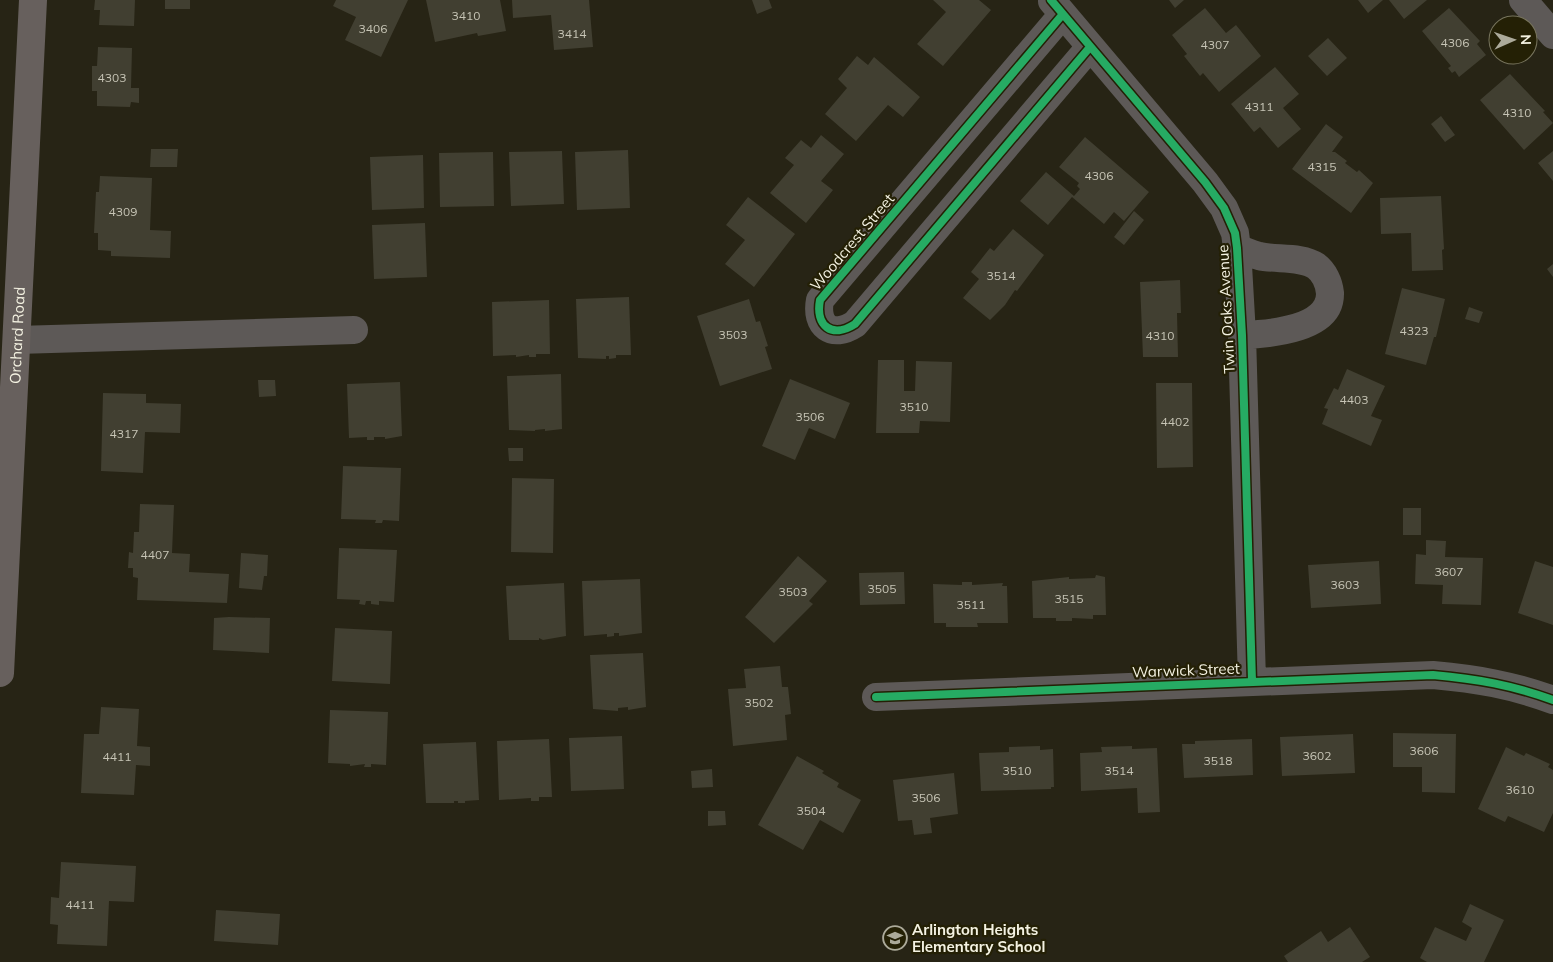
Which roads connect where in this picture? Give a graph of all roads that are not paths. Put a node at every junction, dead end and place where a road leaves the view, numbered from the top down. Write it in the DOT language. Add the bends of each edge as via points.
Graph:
graph roads {
  1 [pos="33,0"];
  2 [pos="1524,0"];
  3 [pos="1057,7"];
  4 [pos="1553,35"];
  5 [pos="1090,47"];
  6 [pos="1237,248"];
  7 [pos="354,330"];
  8 [pos="1242,335"];
  9 [pos="17,340"];
  10 [pos="8,370"];
  11 [pos="0,673"];
  12 [pos="1252,682"];
  13 [pos="876,697"];
  14 [pos="1553,700"];
  1 -- 9 [label="main road, Orchard Road"];
  2 -- 4 [label="street"];
  3 -- 5 [label="street, Twin Oaks Avenue"];
  3 -- 5 [label="street, Woodcrest Street" via="820,300 817,312 822,324 832,330 845,331 855,324"];
  5 -- 6 [label="street, Twin Oaks Avenue" via="1206,182 1224,208 1235,233"];
  6 -- 8 [label="street, Twin Oaks Avenue"];
  6 -- 8 [label="street" via="1259,256 1308,263 1321,272 1330,290 1326,309 1313,322 1286,330"];
  7 -- 9 [label="street"];
  8 -- 12 [label="street, Twin Oaks Avenue"];
  9 -- 10 [label="main road, Orchard Road"];
  10 -- 11 [label="main road, Orchard Road"];
  12 -- 13 [label="street, Warwick Street"];
  12 -- 14 [label="street, Warwick Street" via="1433,675 1492,681"];
}
